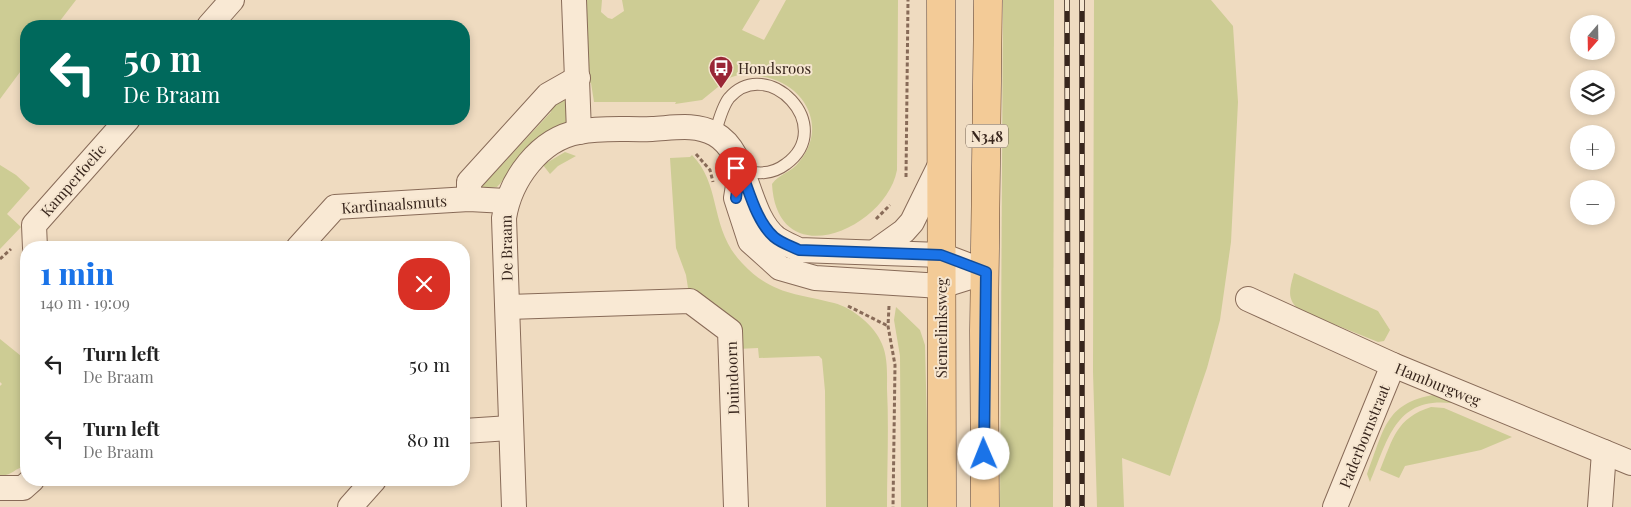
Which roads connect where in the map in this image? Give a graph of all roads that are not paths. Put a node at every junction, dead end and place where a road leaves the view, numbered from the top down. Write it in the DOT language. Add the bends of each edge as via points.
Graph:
graph roads {
  1 [pos="232,0"];
  2 [pos="574,0"];
  3 [pos="941,0"];
  4 [pos="988,0"];
  5 [pos="214,20"];
  6 [pos="578,78"];
  7 [pos="123,125"];
  8 [pos="579,132"];
  9 [pos="715,134"];
  10 [pos="940,165"];
  11 [pos="740,168"];
  12 [pos="469,199"];
  13 [pos="506,201"];
  14 [pos="35,241"];
  15 [pos="304,241"];
  16 [pos="876,251"];
  17 [pos="941,255"];
  18 [pos="986,272"];
  19 [pos="941,286"];
  20 [pos="1248,299"];
  21 [pos="508,307"];
  22 [pos="1393,365"];
  23 [pos="510,428"];
  24 [pos="470,431"];
  25 [pos="1604,452"];
  26 [pos="1631,462"];
  27 [pos="24,486"];
  28 [pos="369,486"];
  29 [pos="0,488"];
  30 [pos="350,507"];
  31 [pos="514,507"];
  32 [pos="736,507"];
  33 [pos="942,507"];
  34 [pos="985,507"];
  35 [pos="1335,507"];
  36 [pos="1600,507"];
  1 -- 5 [label="street"];
  2 -- 6 [label="street"];
  3 -- 10 [label="main road, Siemelinksweg"];
  4 -- 18 [label="main road, N348"];
  6 -- 8 [label="street"];
  6 -- 12 [label="street" via="548,95 524,119 469,182"];
  7 -- 14 [label="street, Kamperfoelie" via="34,226"];
  8 -- 9 [label="street, De Braam" via="696,127"];
  8 -- 13 [label="street, De Braam" via="557,140 537,156 521,173"];
  9 -- 11 [label="street" via="730,149"];
  9 -- 11 [label="lane" via="729,98 747,88 758,86 778,90 795,103 801,112 804,133 794,157 772,172 751,172"];
  10 -- 16 [label="street" via="912,222"];
  10 -- 17 [label="main road, Siemelinksweg"];
  11 -- 16 [label="street" via="759,213 769,230 783,243 799,250"];
  11 -- 19 [label="street" via="736,198 750,241 780,268 815,278"];
  12 -- 13 [label="street, Kardinaalsmuts"];
  12 -- 15 [label="street, Kardinaalsmuts" via="335,207"];
  13 -- 21 [label="street, De Braam" via="503,236"];
  16 -- 17 [label="street"];
  17 -- 18 [label="street"];
  17 -- 19 [label="main road, Siemelinksweg"];
  18 -- 19 [label="street"];
  18 -- 34 [label="main road, N348"];
  19 -- 33 [label="main road, Siemelinksweg"];
  20 -- 22 [label="street, Hamburgweg"];
  21 -- 23 [label="street, De Braam"];
  21 -- 32 [label="street, Duindoorn" via="690,301 730,331"];
  22 -- 25 [label="street, Hamburgweg"];
  22 -- 35 [label="street, Paderbornstraat"];
  23 -- 24 [label="street"];
  23 -- 31 [label="street, De Braam"];
  25 -- 26 [label="street, Hamburgweg"];
  25 -- 36 [label="street"];
  27 -- 29 [label="street"];
  28 -- 30 [label="street"];
}
